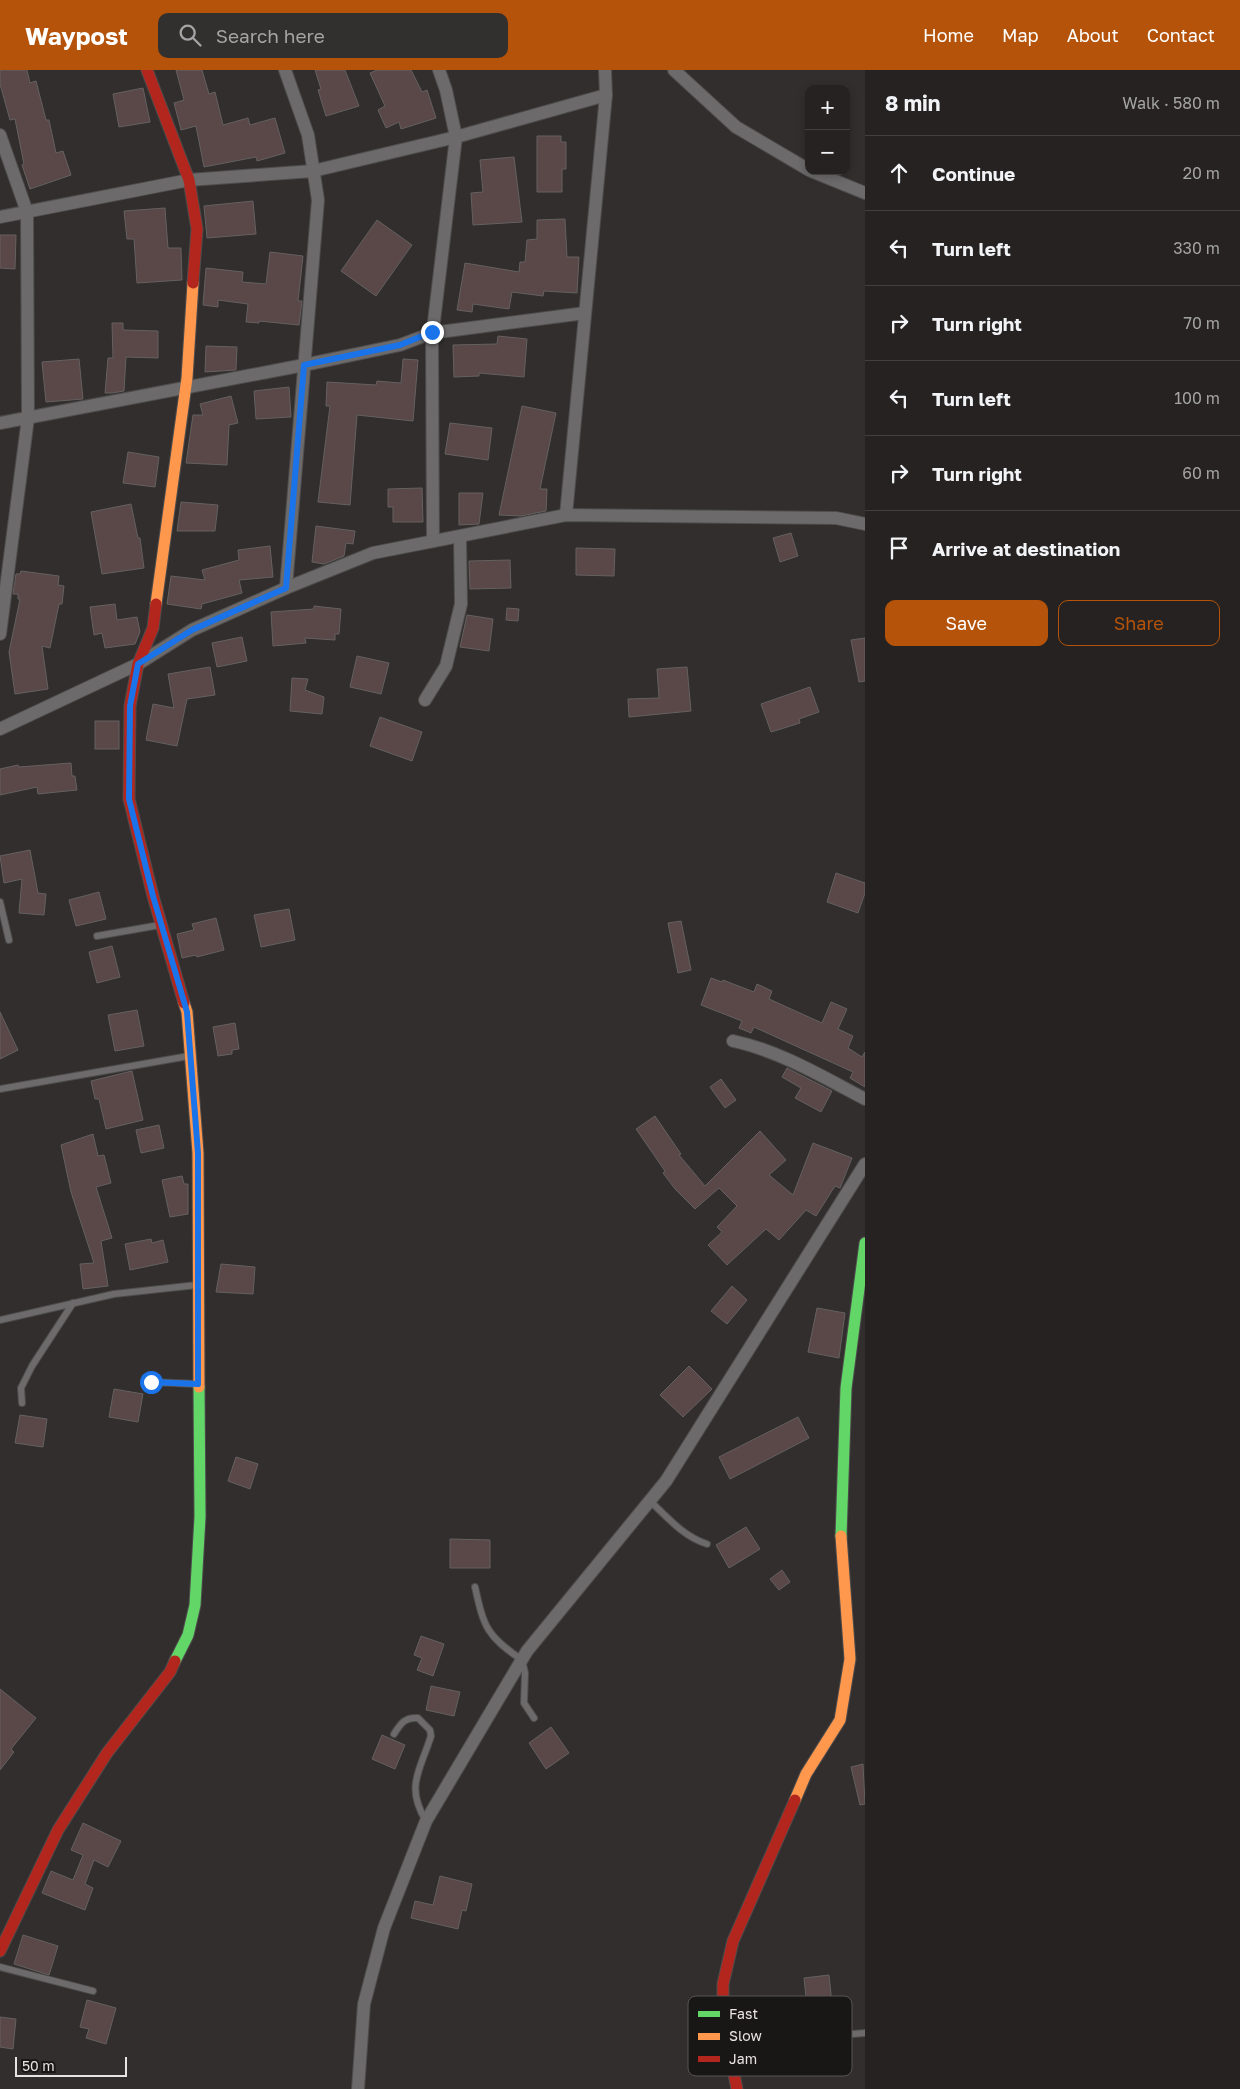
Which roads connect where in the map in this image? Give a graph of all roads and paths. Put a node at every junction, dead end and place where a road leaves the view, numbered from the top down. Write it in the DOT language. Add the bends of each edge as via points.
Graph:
graph roads {
  1 [pos="147,70"];
  2 [pos="286,70"];
  3 [pos="438,70"];
  4 [pos="605,70"];
  5 [pos="674,70"];
  6 [pos="606,95"];
  7 [pos="0,135"];
  8 [pos="456,137"];
  9 [pos="805,167"];
  10 [pos="313,171"];
  11 [pos="822,175"];
  12 [pos="189,180"];
  13 [pos="865,193"];
  14 [pos="27,212"];
  15 [pos="0,217"];
  16 [pos="585,313"];
  17 [pos="432,332"];
  18 [pos="304,365"];
  19 [pos="186,389"];
  20 [pos="28,418"];
  21 [pos="0,423"];
  22 [pos="566,515"];
  23 [pos="865,524"];
  24 [pos="460,537"];
  25 [pos="433,541"];
  26 [pos="286,588"];
  27 [pos="0,634"];
  28 [pos="138,664"];
  29 [pos="425,700"];
  30 [pos="0,729"];
  31 [pos="0,902"];
  32 [pos="161,924"];
  33 [pos="97,936"];
  34 [pos="9,940"];
  35 [pos="733,1041"];
  36 [pos="190,1056"];
  37 [pos="0,1089"];
  38 [pos="865,1099"];
  39 [pos="865,1164"];
  40 [pos="865,1243"];
  41 [pos="198,1285"];
  42 [pos="73,1303"];
  43 [pos="0,1320"];
  44 [pos="151,1382"];
  45 [pos="198,1384"];
  46 [pos="22,1403"];
  47 [pos="650,1501"];
  48 [pos="707,1544"];
  49 [pos="475,1587"];
  50 [pos="522,1660"];
  51 [pos="534,1718"];
  52 [pos="394,1734"];
  53 [pos="426,1821"];
  54 [pos="0,1951"];
  55 [pos="0,1967"];
  56 [pos="93,1991"];
  57 [pos="724,1996"];
  58 [pos="865,2033"];
  59 [pos="852,2034"];
  60 [pos="734,2076"];
  61 [pos="358,2089"];
  62 [pos="737,2089"];
  1 -- 12 [label="street"];
  2 -- 10 [label="street" via="308,135"];
  3 -- 8 [label="street" via="446,90"];
  4 -- 6 [label="street"];
  5 -- 9 [label="street" via="736,127"];
  6 -- 8 [label="street"];
  6 -- 16 [label="street"];
  7 -- 14 [label="street"];
  8 -- 10 [label="street"];
  8 -- 17 [label="street"];
  10 -- 12 [label="street"];
  10 -- 18 [label="street" via="318,200"];
  11 -- 13 [label="street"];
  12 -- 14 [label="street"];
  12 -- 19 [label="street" via="197,229"];
  14 -- 15 [label="street"];
  14 -- 20 [label="street"];
  16 -- 17 [label="street"];
  16 -- 22 [label="street"];
  17 -- 18 [label="street" via="400,345"];
  17 -- 25 [label="street"];
  18 -- 19 [label="street"];
  18 -- 26 [label="street"];
  19 -- 20 [label="street"];
  19 -- 28 [label="street" via="152,628"];
  20 -- 21 [label="street"];
  20 -- 27 [label="street"];
  22 -- 23 [label="street" via="836,518"];
  22 -- 24 [label="street"];
  24 -- 25 [label="street"];
  24 -- 29 [label="street" via="461,604 446,666"];
  25 -- 26 [label="street" via="373,553"];
  26 -- 28 [label="street" via="192,630"];
  28 -- 30 [label="street"];
  28 -- 32 [label="street" via="130,706 129,799"];
  31 -- 34 [label="lane"];
  32 -- 33 [label="lane"];
  32 -- 36 [label="street" via="187,1012"];
  35 -- 38 [label="street" via="799,1064"];
  36 -- 37 [label="lane"];
  36 -- 41 [label="street" via="198,1153"];
  39 -- 47 [label="street" via="666,1481"];
  40 -- 57 [label="street" via="846,1388 840,1551 850,1659 840,1720 806,1774 733,1941"];
  41 -- 42 [label="lane" via="114,1294"];
  41 -- 45 [label="street"];
  42 -- 43 [label="lane"];
  42 -- 46 [label="lane" via="32,1366 21,1388"];
  44 -- 45 [label="lane"];
  45 -- 54 [label="street" via="200,1517 195,1604 188,1635 170,1672 107,1753 58,1830"];
  47 -- 48 [label="lane" via="681,1530"];
  47 -- 50 [label="street"];
  49 -- 50 [label="lane" via="483,1622 500,1645"];
  50 -- 51 [label="lane" via="526,1673 524,1703"];
  50 -- 53 [label="street"];
  52 -- 53 [label="lane" via="410,1717 418,1718 430,1730 414,1792 417,1806"];
  53 -- 61 [label="street" via="384,1928 364,2004"];
  55 -- 56 [label="lane"];
  58 -- 59 [label="lane"];
  60 -- 62 [label="street"];
}
